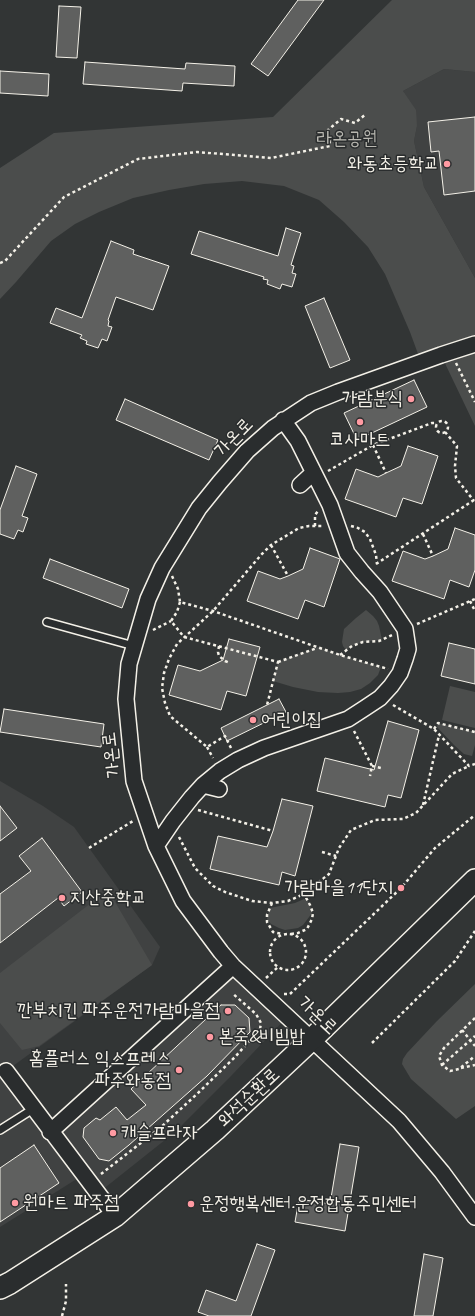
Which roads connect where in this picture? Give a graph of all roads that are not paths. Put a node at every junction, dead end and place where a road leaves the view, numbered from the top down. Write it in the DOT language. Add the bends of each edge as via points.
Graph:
graph roads {
  1 [pos="475,344"];
  2 [pos="283,420"];
  3 [pos="314,475"];
  4 [pos="300,486"];
  5 [pos="47,622"];
  6 [pos="134,646"];
  7 [pos="203,786"];
  8 [pos="219,789"];
  9 [pos="156,846"];
  10 [pos="475,880"];
  11 [pos="233,966"];
  12 [pos="312,1038"];
  13 [pos="6,1071"];
  14 [pos="33,1109"];
  15 [pos="0,1130"];
  16 [pos="50,1132"];
  17 [pos="114,1216"];
  18 [pos="475,1217"];
  19 [pos="0,1288"];
  1 -- 2 [label="street, 가온로" via="338,392 311,403"];
  2 -- 3 [label="street" via="298,441"];
  2 -- 6 [label="street, 가온로" via="247,450 199,508 162,568 148,599"];
  3 -- 4 [label="street"];
  3 -- 7 [label="street" via="330,505 347,553 380,592 405,629 408,649 406,659 391,686 380,698 365,708 348,718 238,760"];
  5 -- 6 [label="lane"];
  6 -- 9 [label="street, 가온로" via="129,664 126,699 134,782"];
  7 -- 8 [label="street"];
  7 -- 9 [label="street" via="173,821"];
  9 -- 11 [label="street, 가온로" via="183,902"];
  10 -- 12 [label="street, 와석순환로"];
  11 -- 12 [label="street, 가온로"];
  11 -- 16 [label="street"];
  12 -- 17 [label="street, 와석순환로" via="215,1130"];
  12 -- 18 [label="street, 가온로" via="399,1121 442,1172"];
  13 -- 14 [label="street"];
  14 -- 15 [label="lane"];
  14 -- 16 [label="street"];
  16 -- 17 [label="street"];
  17 -- 19 [label="street, 와석순환로"];
}
